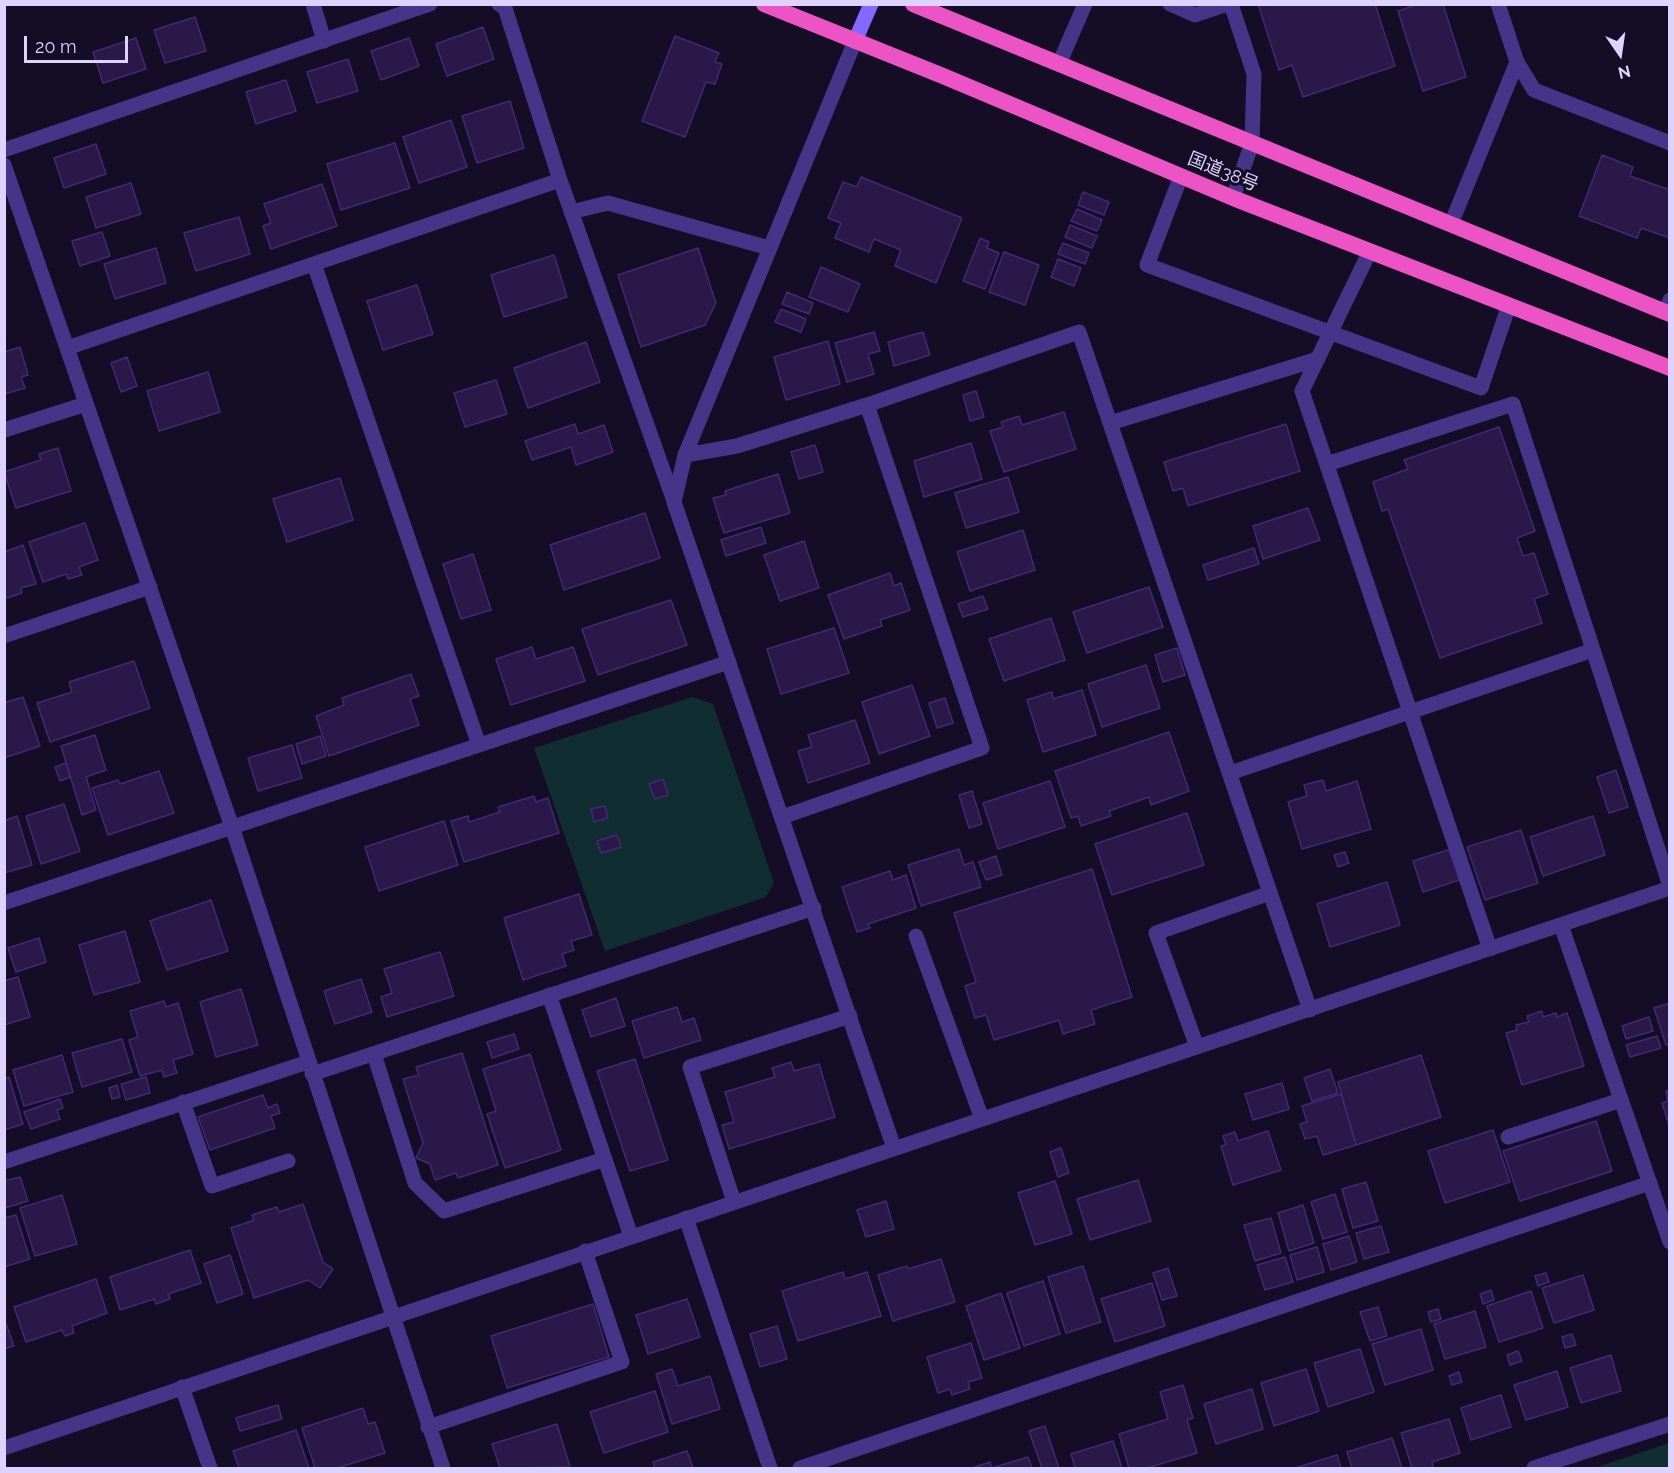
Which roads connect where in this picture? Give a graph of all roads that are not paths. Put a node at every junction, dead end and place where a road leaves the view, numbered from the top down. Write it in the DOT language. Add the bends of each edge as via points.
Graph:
graph roads {
  1 [pos="313,4"];
  2 [pos="430,4"];
  3 [pos="499,4"];
  4 [pos="764,4"];
  5 [pos="871,4"];
  6 [pos="913,4"];
  7 [pos="1085,4"];
  8 [pos="1170,4"];
  9 [pos="1229,4"];
  10 [pos="1498,4"];
  11 [pos="324,41"];
  12 [pos="855,41"];
  13 [pos="1517,62"];
  14 [pos="1059,64"];
  15 [pos="1252,143"];
  16 [pos="1670,143"];
  17 [pos="4,150"];
  18 [pos="4,165"];
  19 [pos="1181,176"];
  20 [pos="560,180"];
  21 [pos="1233,198"];
  22 [pos="571,213"];
  23 [pos="1451,224"];
  24 [pos="769,248"];
  25 [pos="1370,251"];
  26 [pos="314,264"];
  27 [pos="1509,306"];
  28 [pos="1668,309"];
  29 [pos="1330,333"];
  30 [pos="67,348"];
  31 [pos="1318,358"];
  32 [pos="1670,368"];
  33 [pos="1481,388"];
  34 [pos="86,404"];
  35 [pos="867,405"];
  36 [pos="1490,409"];
  37 [pos="1110,423"];
  38 [pos="4,430"];
  39 [pos="685,454"];
  40 [pos="1327,464"];
  41 [pos="674,502"];
  42 [pos="150,587"];
  43 [pos="4,636"];
  44 [pos="1593,650"];
  45 [pos="729,662"];
  46 [pos="1410,712"];
  47 [pos="479,745"];
  48 [pos="1230,773"];
  49 [pos="782,817"];
  50 [pos="232,828"];
  51 [pos="1670,887"];
  52 [pos="1270,893"];
  53 [pos="4,903"];
  54 [pos="814,908"];
  55 [pos="1561,925"];
  56 [pos="916,936"];
  57 [pos="1490,949"];
  58 [pos="549,995"];
  59 [pos="1310,1010"];
  60 [pos="850,1016"];
  61 [pos="1197,1047"];
  62 [pos="374,1054"];
  63 [pos="310,1068"];
  64 [pos="1621,1100"];
  65 [pos="183,1102"];
  66 [pos="982,1119"];
  67 [pos="1508,1137"];
  68 [pos="894,1148"];
  69 [pos="605,1160"];
  70 [pos="288,1161"];
  71 [pos="4,1162"];
  72 [pos="1650,1182"];
  73 [pos="734,1202"];
  74 [pos="686,1218"];
  75 [pos="631,1236"];
  76 [pos="1670,1242"];
  77 [pos="585,1251"];
  78 [pos="391,1317"];
  79 [pos="182,1387"];
  80 [pos="1670,1424"];
  81 [pos="428,1427"];
  82 [pos="4,1448"];
  83 [pos="210,1468"];
  84 [pos="442,1468"];
  85 [pos="770,1468"];
  86 [pos="800,1468"];
  87 [pos="1533,1468"];
  1 -- 11 [label="street"];
  2 -- 11 [label="street"];
  3 -- 20 [label="street" via="505,8"];
  4 -- 12 [label="highway, 国道38号"];
  5 -- 12 [label="main road"];
  6 -- 14 [label="highway, 国道38号"];
  7 -- 14 [label="street"];
  8 -- 9 [label="street" via="1195,15"];
  9 -- 15 [label="street" via="1254,74"];
  10 -- 13 [label="street"];
  11 -- 17 [label="street"];
  12 -- 19 [label="highway, 国道38号"];
  12 -- 24 [label="street"];
  13 -- 16 [label="street" via="1534,90"];
  13 -- 23 [label="street"];
  14 -- 15 [label="highway, 国道38号"];
  15 -- 21 [label="street"];
  15 -- 23 [label="highway, 国道38号"];
  18 -- 30 [label="street"];
  19 -- 21 [label="highway, 国道38号"];
  19 -- 29 [label="street" via="1147,265"];
  20 -- 22 [label="street"];
  20 -- 26 [label="street"];
  21 -- 25 [label="highway, 国道38号"];
  22 -- 24 [label="street" via="608,203"];
  22 -- 41 [label="street"];
  23 -- 28 [label="highway, 国道38号"];
  24 -- 39 [label="street"];
  25 -- 27 [label="highway, 国道38号"];
  25 -- 29 [label="street"];
  26 -- 30 [label="street"];
  26 -- 47 [label="street"];
  27 -- 32 [label="highway, 国道38号"];
  27 -- 33 [label="street"];
  29 -- 31 [label="street"];
  29 -- 33 [label="street"];
  30 -- 34 [label="street"];
  31 -- 37 [label="street"];
  31 -- 40 [label="street" via="1302,391"];
  33 -- 36 [label="street"];
  34 -- 38 [label="street"];
  34 -- 42 [label="street"];
  35 -- 37 [label="street" via="1079,332"];
  35 -- 39 [label="street" via="737,446"];
  35 -- 49 [label="street" via="982,748"];
  36 -- 40 [label="street"];
  36 -- 44 [label="street" via="1512,404"];
  37 -- 48 [label="street"];
  39 -- 41 [label="street"];
  40 -- 46 [label="street"];
  41 -- 45 [label="street"];
  42 -- 43 [label="street"];
  42 -- 50 [label="street"];
  44 -- 46 [label="street"];
  44 -- 51 [label="street"];
  45 -- 47 [label="street"];
  45 -- 49 [label="street"];
  46 -- 48 [label="street"];
  46 -- 57 [label="street"];
  47 -- 50 [label="street"];
  48 -- 52 [label="street"];
  49 -- 54 [label="street"];
  50 -- 53 [label="street"];
  50 -- 63 [label="street"];
  51 -- 55 [label="street"];
  52 -- 59 [label="street"];
  52 -- 61 [label="street" via="1156,933"];
  54 -- 58 [label="street"];
  54 -- 60 [label="street"];
  55 -- 57 [label="street"];
  55 -- 64 [label="street"];
  56 -- 66 [label="street"];
  57 -- 59 [label="street"];
  58 -- 62 [label="street"];
  58 -- 69 [label="street"];
  59 -- 61 [label="street"];
  60 -- 68 [label="street"];
  60 -- 73 [label="street" via="690,1067"];
  61 -- 66 [label="street"];
  62 -- 63 [label="street"];
  62 -- 69 [label="street" via="415,1183 444,1211"];
  63 -- 65 [label="street"];
  63 -- 78 [label="street"];
  64 -- 67 [label="street"];
  64 -- 72 [label="street"];
  65 -- 70 [label="street" via="212,1186"];
  65 -- 71 [label="street"];
  66 -- 68 [label="street"];
  68 -- 73 [label="street"];
  69 -- 75 [label="street"];
  72 -- 76 [label="street"];
  72 -- 86 [label="street"];
  73 -- 74 [label="street"];
  74 -- 75 [label="street"];
  74 -- 85 [label="street"];
  75 -- 77 [label="street"];
  77 -- 78 [label="street"];
  77 -- 81 [label="street" via="622,1362"];
  78 -- 79 [label="street"];
  78 -- 81 [label="street"];
  79 -- 82 [label="street"];
  79 -- 83 [label="street"];
  80 -- 87 [label="street"];
  81 -- 84 [label="street"];
}
